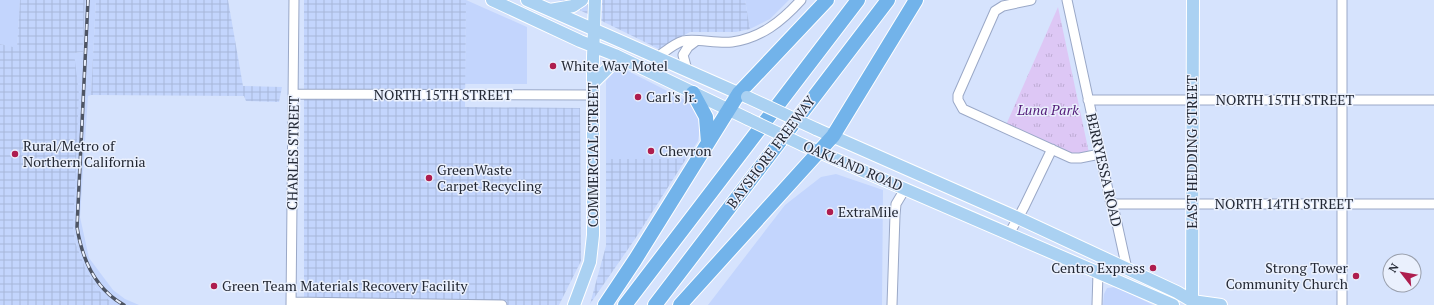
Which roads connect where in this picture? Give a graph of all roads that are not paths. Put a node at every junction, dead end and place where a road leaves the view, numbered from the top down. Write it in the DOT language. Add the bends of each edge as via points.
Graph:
graph roads {
  1 [pos="294,0"];
  2 [pos="492,0"];
  3 [pos="527,0"];
  4 [pos="582,0"];
  5 [pos="595,0"];
  6 [pos="801,0"];
  7 [pos="827,0"];
  8 [pos="858,0"];
  9 [pos="888,0"];
  10 [pos="916,0"];
  11 [pos="1031,0"];
  12 [pos="1067,0"];
  13 [pos="1193,0"];
  14 [pos="1342,0"];
  15 [pos="549,10"];
  16 [pos="594,29"];
  17 [pos="696,41"];
  18 [pos="594,47"];
  19 [pos="657,57"];
  20 [pos="624,60"];
  21 [pos="686,70"];
  22 [pos="593,89"];
  23 [pos="693,93"];
  24 [pos="294,94"];
  25 [pos="743,95"];
  26 [pos="1088,100"];
  27 [pos="1192,100"];
  28 [pos="1343,100"];
  29 [pos="1434,100"];
  30 [pos="732,112"];
  31 [pos="833,136"];
  32 [pos="708,143"];
  33 [pos="1052,149"];
  34 [pos="821,152"];
  35 [pos="1100,154"];
  36 [pos="905,189"];
  37 [pos="1110,204"];
  38 [pos="1191,204"];
  39 [pos="1342,204"];
  40 [pos="1434,204"];
  41 [pos="1018,218"];
  42 [pos="1009,234"];
  43 [pos="1127,269"];
  44 [pos="1098,273"];
  45 [pos="291,304"];
  46 [pos="1188,304"];
  47 [pos="502,305"];
  48 [pos="574,305"];
  49 [pos="605,305"];
  50 [pos="625,305"];
  51 [pos="655,305"];
  52 [pos="680,305"];
  53 [pos="892,305"];
  54 [pos="1097,305"];
  55 [pos="1173,305"];
  56 [pos="1221,305"];
  57 [pos="1342,305"];
  1 -- 24 [label="street, CHARLES STREET"];
  2 -- 18 [label="main road, OAKLAND ROAD"];
  3 -- 15 [label="main road, OAKLAND ROAD"];
  4 -- 15 [label="main road" via="573,6"];
  5 -- 16 [label="main road, COMMERCIAL STREET"];
  6 -- 17 [label="street" via="790,13 769,29 750,38 731,42"];
  7 -- 25 [label="highway"];
  8 -- 50 [label="highway, BAYSHORE FREEWAY"];
  9 -- 51 [label="highway, BAYSHORE FREEWAY"];
  10 -- 31 [label="highway"];
  11 -- 33 [label="street" via="1003,6 995,11 958,100 963,109"];
  12 -- 26 [label="street, BERRYESSA ROAD"];
  13 -- 27 [label="main road, EAST HEDDING STREET"];
  14 -- 28 [label="street"];
  15 -- 16 [label="main road, OAKLAND ROAD"];
  16 -- 18 [label="main road, COMMERCIAL STREET"];
  16 -- 19 [label="main road, OAKLAND ROAD"];
  17 -- 19 [label="street" via="682,41"];
  17 -- 21 [label="street" via="688,47 683,56"];
  18 -- 20 [label="main road, OAKLAND ROAD"];
  18 -- 22 [label="main road, COMMERCIAL STREET"];
  19 -- 21 [label="main road, OAKLAND ROAD"];
  20 -- 22 [label="main road" via="609,67"];
  20 -- 23 [label="main road, OAKLAND ROAD"];
  21 -- 25 [label="main road, OAKLAND ROAD"];
  22 -- 24 [label="street, NORTH 15TH STREET"];
  22 -- 48 [label="main road, COMMERCIAL STREET" via="593,234 590,262"];
  23 -- 30 [label="main road, OAKLAND ROAD"];
  23 -- 32 [label="highway" via="706,117"];
  24 -- 45 [label="street, CHARLES STREET"];
  25 -- 30 [label="highway"];
  25 -- 31 [label="main road, OAKLAND ROAD, bridge"];
  26 -- 27 [label="street, NORTH 15TH STREET"];
  26 -- 35 [label="street, BERRYESSA ROAD"];
  27 -- 28 [label="street, NORTH 15TH STREET"];
  27 -- 38 [label="main road, EAST HEDDING STREET"];
  28 -- 29 [label="street, NORTH 15TH STREET"];
  28 -- 39 [label="street"];
  30 -- 32 [label="highway"];
  30 -- 34 [label="main road, OAKLAND ROAD, bridge"];
  31 -- 34 [label="highway"];
  31 -- 41 [label="main road, OAKLAND ROAD"];
  32 -- 49 [label="highway"];
  33 -- 35 [label="street" via="1071,158"];
  33 -- 41 [label="street"];
  34 -- 36 [label="main road, OAKLAND ROAD"];
  34 -- 52 [label="highway"];
  35 -- 37 [label="street, BERRYESSA ROAD"];
  36 -- 42 [label="main road, OAKLAND ROAD"];
  36 -- 53 [label="street" via="896,204"];
  37 -- 38 [label="street, NORTH 14TH STREET"];
  37 -- 43 [label="street, BERRYESSA ROAD" via="1114,210"];
  38 -- 39 [label="street, NORTH 14TH STREET"];
  38 -- 46 [label="main road, EAST HEDDING STREET"];
  39 -- 40 [label="street, NORTH 14TH STREET"];
  39 -- 57 [label="street"];
  41 -- 42 [label="street"];
  41 -- 43 [label="main road, OAKLAND ROAD"];
  42 -- 44 [label="main road, OAKLAND ROAD"];
  43 -- 46 [label="main road, OAKLAND ROAD" via="1177,292"];
  44 -- 54 [label="street"];
  44 -- 55 [label="main road, OAKLAND ROAD"];
  45 -- 47 [label="street"];
  46 -- 56 [label="main road"];
}
